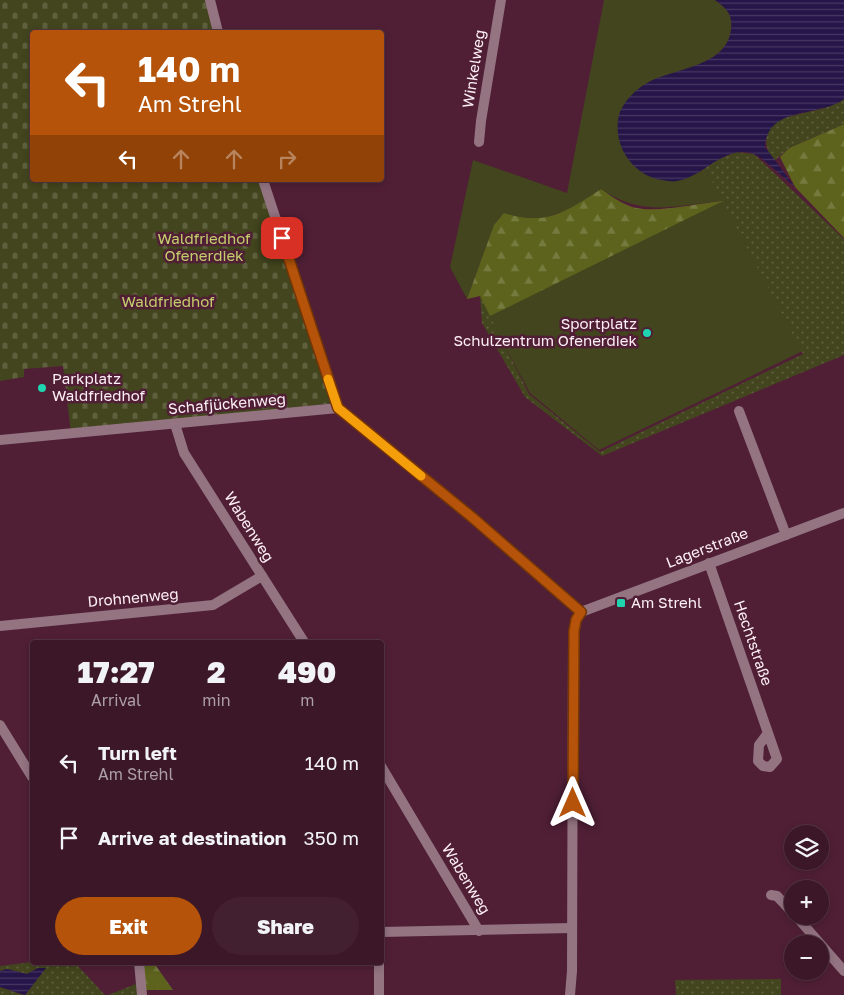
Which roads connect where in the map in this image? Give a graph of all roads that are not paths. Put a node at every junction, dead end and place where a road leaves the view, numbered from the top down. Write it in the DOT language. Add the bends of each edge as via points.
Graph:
graph roads {
  1 [pos="210,0"];
  2 [pos="501,0"];
  3 [pos="218,30"];
  4 [pos="480,142"];
  5 [pos="264,182"];
  6 [pos="338,408"];
  7 [pos="738,411"];
  8 [pos="175,424"];
  9 [pos="0,440"];
  10 [pos="844,513"];
  11 [pos="786,534"];
  12 [pos="709,562"];
  13 [pos="262,576"];
  14 [pos="581,612"];
  15 [pos="0,626"];
  16 [pos="303,640"];
  17 [pos="0,726"];
  18 [pos="768,733"];
  19 [pos="384,771"];
  20 [pos="30,774"];
  21 [pos="771,895"];
  22 [pos="784,903"];
  23 [pos="804,925"];
  24 [pos="572,928"];
  25 [pos="479,931"];
  26 [pos="384,932"];
  27 [pos="139,965"];
  28 [pos="379,965"];
  29 [pos="844,971"];
  30 [pos="142,995"];
  31 [pos="379,995"];
  32 [pos="570,995"];
  1 -- 3 [label="street"];
  2 -- 4 [label="street, Winkelweg"];
  5 -- 6 [label="street"];
  6 -- 8 [label="street, Schafjückenweg"];
  6 -- 14 [label="street" via="473,518"];
  7 -- 11 [label="street"];
  8 -- 9 [label="street, Schafjückenweg"];
  8 -- 13 [label="street, Wabenweg" via="184,453"];
  10 -- 11 [label="street, Lagerstraße"];
  11 -- 12 [label="street, Lagerstraße"];
  12 -- 14 [label="street, Lagerstraße"];
  12 -- 18 [label="street, Hechtstraße"];
  13 -- 15 [label="street, Drohnenweg" via="213,605"];
  13 -- 16 [label="street, Wabenweg"];
  14 -- 24 [label="street" via="574,631"];
  17 -- 20 [label="street"];
  19 -- 25 [label="street, Wabenweg"];
  21 -- 22 [label="street"];
  23 -- 29 [label="street"];
  24 -- 25 [label="street"];
  24 -- 32 [label="street"];
  25 -- 26 [label="street"];
  27 -- 30 [label="street"];
  28 -- 31 [label="street"];
}
